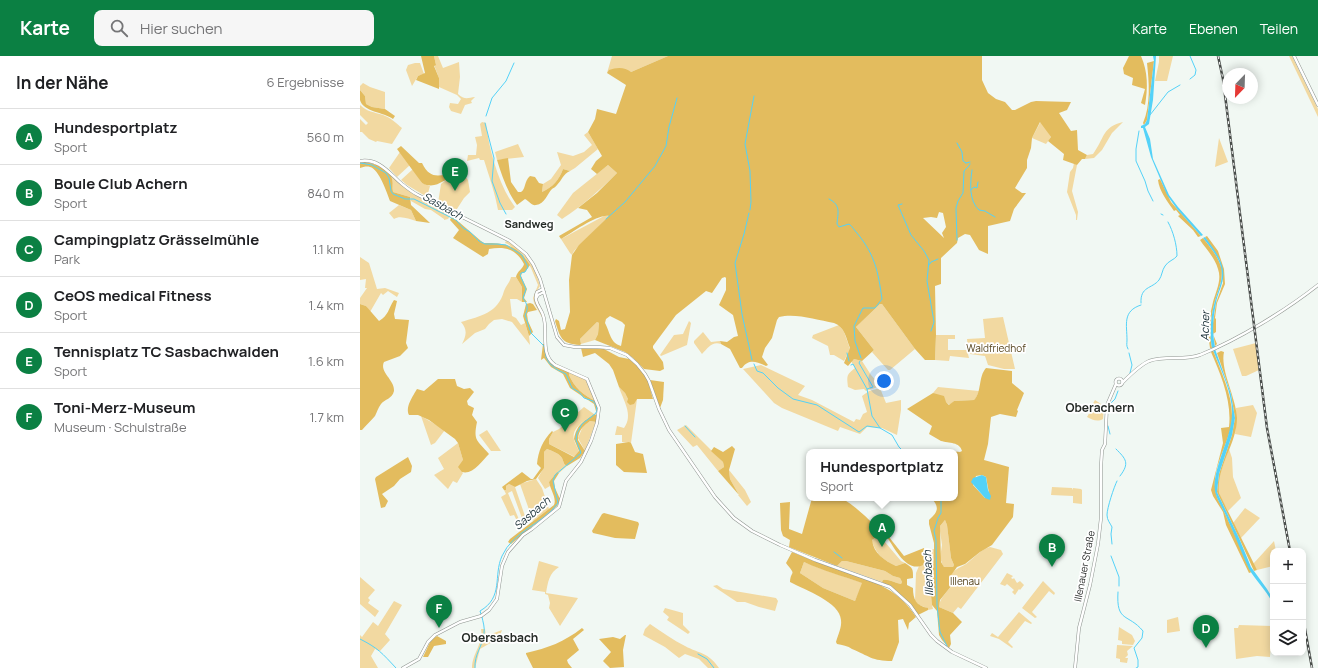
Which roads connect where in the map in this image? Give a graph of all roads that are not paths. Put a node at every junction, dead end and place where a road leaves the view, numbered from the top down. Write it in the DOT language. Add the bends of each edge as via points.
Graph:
graph roads {
  1 [pos="1294,56"];
  2 [pos="1318,105"];
  3 [pos="360,161"];
  4 [pos="1318,285"];
  5 [pos="543,291"];
  6 [pos="1124,381"];
  7 [pos="1116,386"];
  8 [pos="403,668"];
  9 [pos="986,668"];
  10 [pos="1074,668"];
  1 -- 2 [label="main road"];
  3 -- 5 [label="main road" via="379,164 418,195 519,247 537,271"];
  4 -- 6 [label="main road" via="1284,309 1211,350 1190,358 1149,362"];
  5 -- 8 [label="main road" via="536,298 545,322 549,360 587,379 598,403 599,410 591,441 581,462 566,481 559,507 519,538 505,557 498,595 492,607 482,615 460,622 435,635 419,659"];
  5 -- 9 [label="main road" via="557,337 564,344 612,349 626,355 640,367 649,381 669,430 715,497 734,518 752,532 786,548 886,585 910,605 937,641 952,652"];
  6 -- 7 [label="main road"];
  6 -- 7 [label="main road" via="1118,378"];
  7 -- 10 [label="main road, Illenauer Straße" via="1107,405 1105,444 1102,450 1098,544 1079,628"];
}
